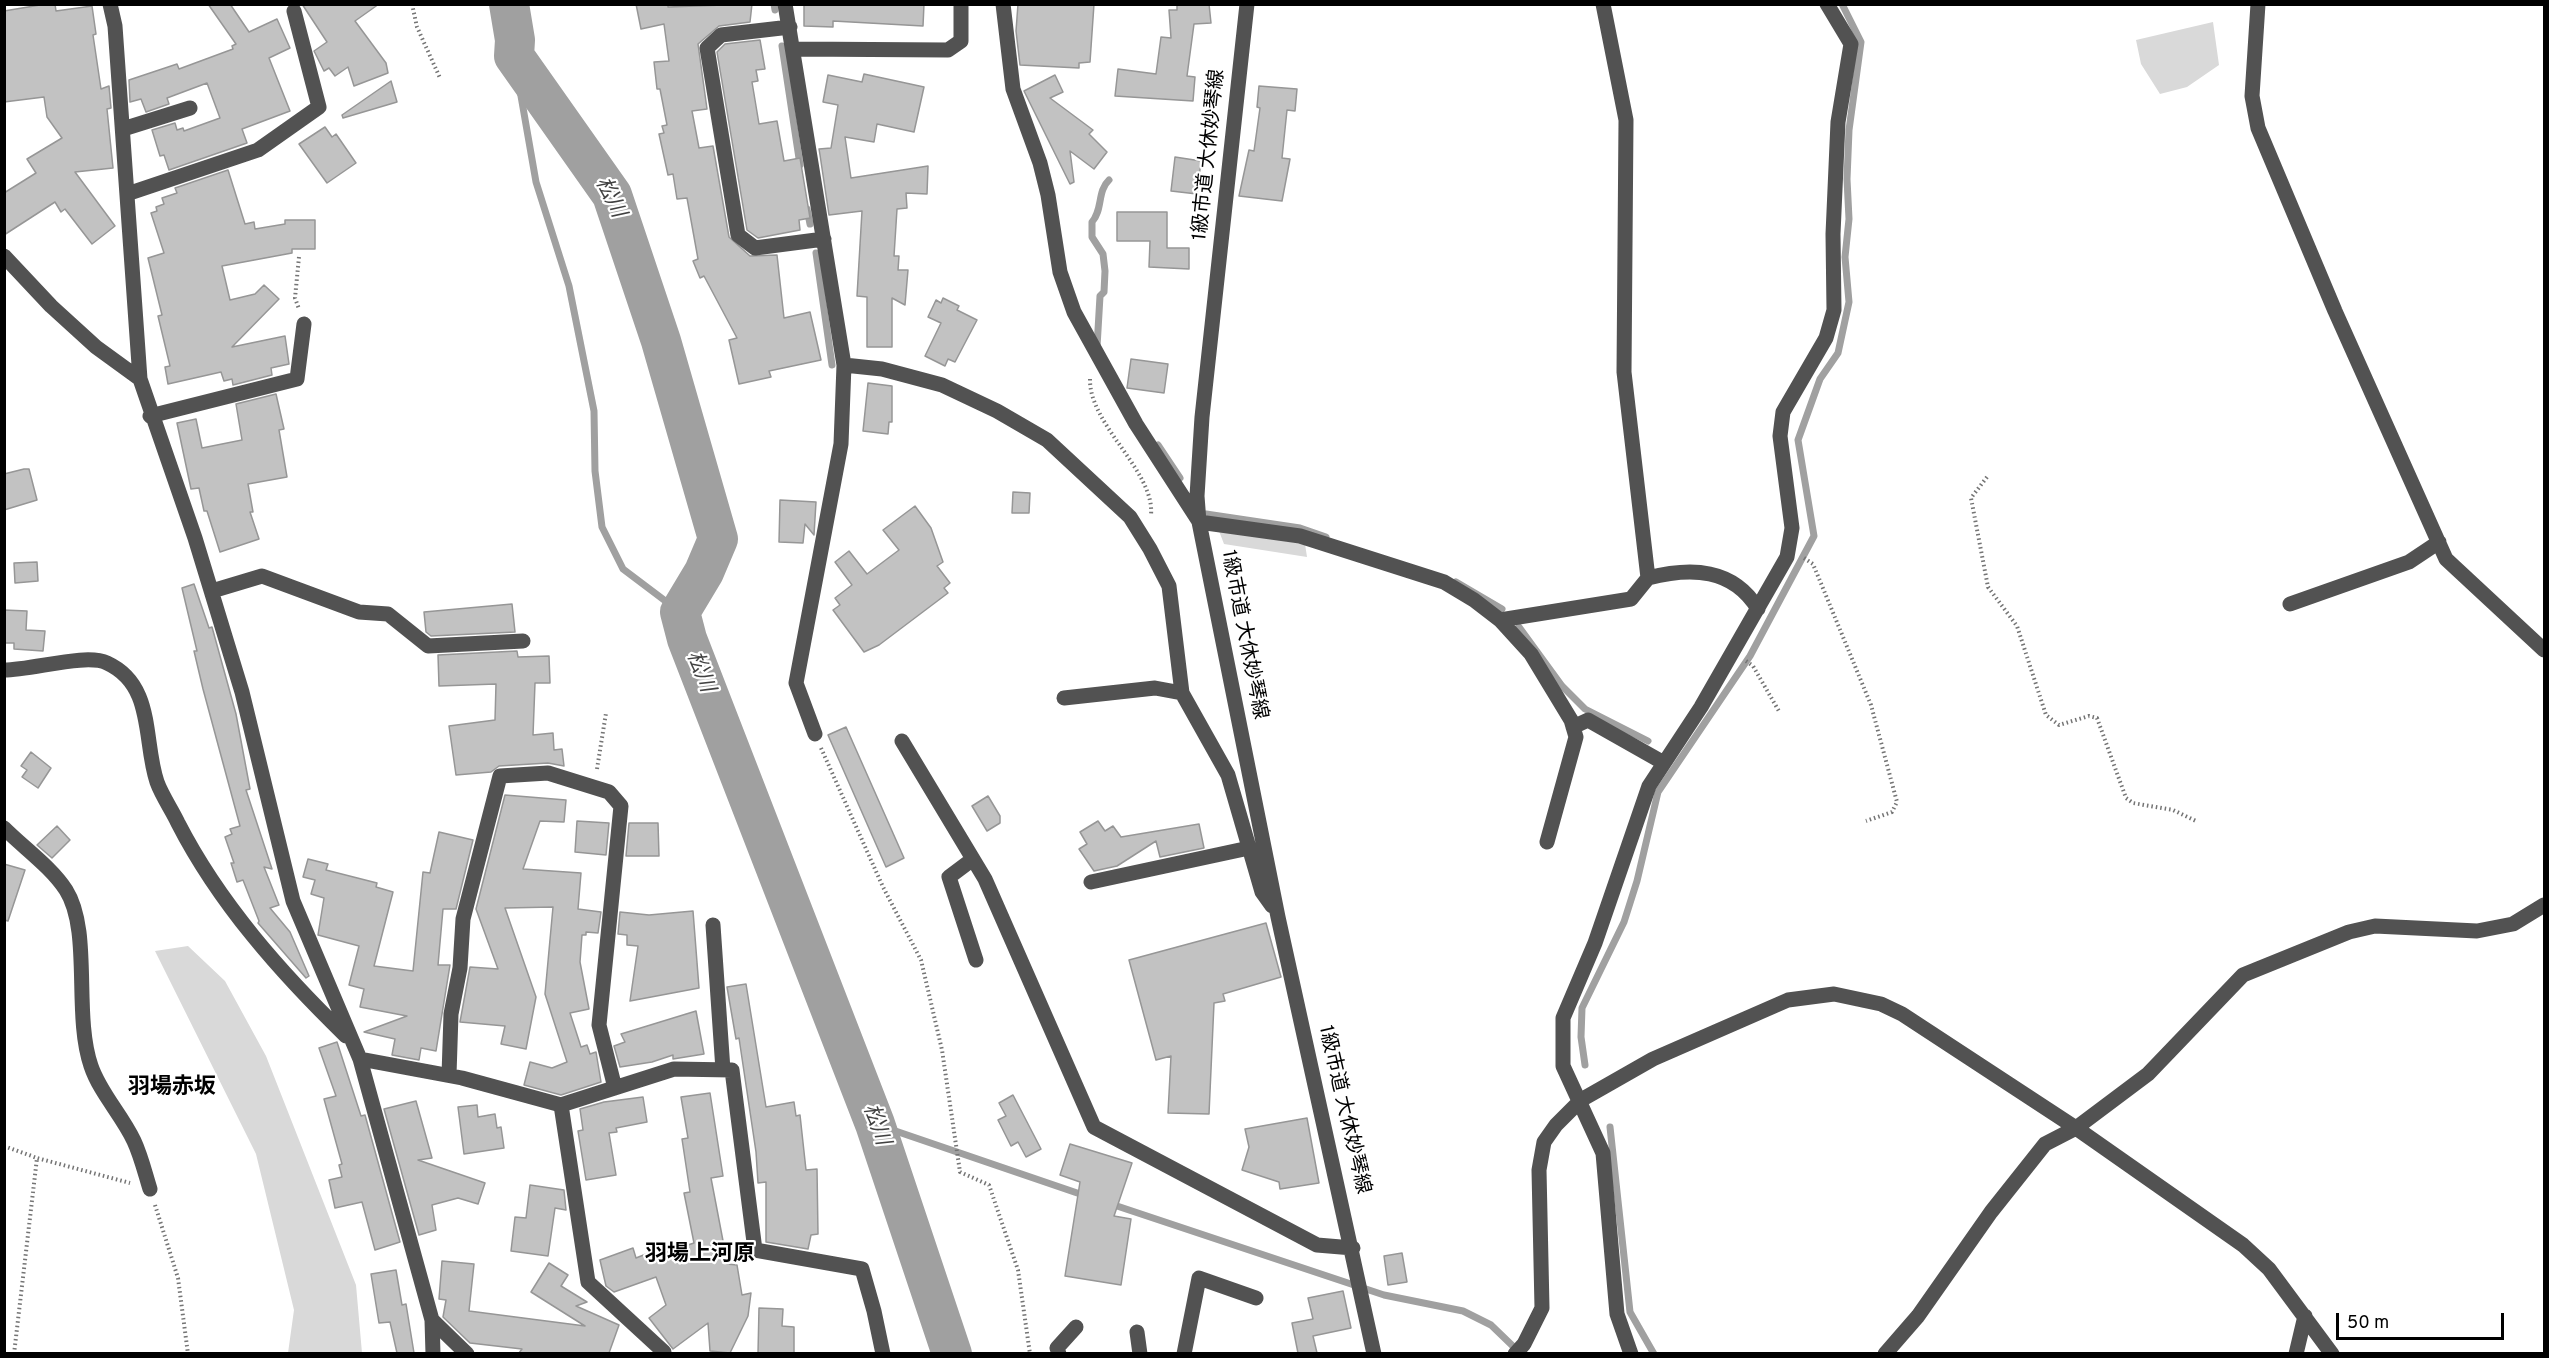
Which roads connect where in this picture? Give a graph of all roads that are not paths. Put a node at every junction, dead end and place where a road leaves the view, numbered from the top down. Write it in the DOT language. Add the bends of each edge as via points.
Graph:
graph roads {
  1 [pos="110,4"];
  2 [pos="785,4"];
  3 [pos="961,4"];
  4 [pos="1003,4"];
  5 [pos="1247,4"];
  6 [pos="1603,4"];
  7 [pos="1827,4"];
  8 [pos="2258,4"];
  9 [pos="294,11"];
  10 [pos="790,27"];
  11 [pos="794,49"];
  12 [pos="190,108"];
  13 [pos="123,129"];
  14 [pos="127,194"];
  15 [pos="824,239"];
  16 [pos="4,256"];
  17 [pos="304,324"];
  18 [pos="844,365"];
  19 [pos="140,379"];
  20 [pos="150,416"];
  21 [pos="1199,522"];
  22 [pos="2439,542"];
  23 [pos="1648,578"];
  24 [pos="212,591"];
  25 [pos="2290,604"];
  26 [pos="1758,609"];
  27 [pos="1500,620"];
  28 [pos="523,641"];
  29 [pos="2544,650"];
  30 [pos="4,670"];
  31 [pos="1182,693"];
  32 [pos="1064,698"];
  33 [pos="1573,727"];
  34 [pos="815,734"];
  35 [pos="902,741"];
  36 [pos="1664,763"];
  37 [pos="4,828"];
  38 [pos="1546,842"];
  39 [pos="1249,848"];
  40 [pos="973,859"];
  41 [pos="1091,882"];
  42 [pos="2544,905"];
  43 [pos="1278,916"];
  44 [pos="713,925"];
  45 [pos="976,960"];
  46 [pos="351,1041"];
  47 [pos="360,1059"];
  48 [pos="723,1070"];
  49 [pos="449,1075"];
  50 [pos="615,1088"];
  51 [pos="1581,1100"];
  52 [pos="561,1105"];
  53 [pos="2076,1128"];
  54 [pos="150,1189"];
  55 [pos="1353,1248"];
  56 [pos="1256,1298"];
  57 [pos="2305,1316"];
  58 [pos="432,1320"];
  59 [pos="1076,1327"];
  60 [pos="1137,1332"];
  61 [pos="1520,1349"];
  62 [pos="664,1352"];
  63 [pos="433,1353"];
  64 [pos="467,1353"];
  65 [pos="883,1353"];
  66 [pos="1059,1353"];
  67 [pos="1140,1353"];
  68 [pos="1184,1353"];
  69 [pos="1374,1353"];
  70 [pos="1631,1353"];
  71 [pos="1885,1353"];
  72 [pos="2296,1353"];
  73 [pos="2332,1353"];
  1 -- 13 [label="street"];
  2 -- 10 [label="street"];
  3 -- 11 [label="street" via="961,41 948,50"];
  4 -- 21 [label="street" via="1013,89 1040,163 1060,273 1074,312 1136,424"];
  5 -- 21 [label="street, 1級市道 大休妙琴線" via="1202,417"];
  6 -- 23 [label="street" via="1626,120 1624,372"];
  7 -- 26 [label="street" via="1851,44 1838,122 1834,310 1826,338 1783,412 1780,436 1792,528 1787,557"];
  8 -- 22 [label="street" via="2252,96 2258,128"];
  9 -- 14 [label="street" via="319,106 258,150"];
  10 -- 11 [label="street"];
  10 -- 15 [label="street" via="721,35 707,48 738,236 755,248"];
  11 -- 15 [label="street"];
  12 -- 13 [label="street"];
  13 -- 14 [label="street"];
  14 -- 19 [label="street"];
  15 -- 18 [label="street"];
  16 -- 19 [label="street" via="88,340"];
  17 -- 20 [label="street" via="297,379"];
  18 -- 31 [label="street" via="882,369 942,385 1047,440 1073,461 1130,518 1169,586"];
  18 -- 34 [label="street" via="841,444 796,684"];
  19 -- 20 [label="street"];
  20 -- 24 [label="street"];
  21 -- 27 [label="street" via="1300,536 1444,582"];
  21 -- 43 [label="street, 1級市道 大休妙琴線"];
  22 -- 25 [label="street" via="2409,562"];
  22 -- 29 [label="street" via="2446,559"];
  23 -- 26 [label="street" via="1698,572 1724,578 1747,591"];
  23 -- 27 [label="street" via="1632,599"];
  24 -- 28 [label="street" via="262,576 359,612 388,614 428,646"];
  24 -- 46 [label="street" via="242,692 293,901"];
  26 -- 36 [label="street"];
  27 -- 33 [label="street" via="1531,654"];
  30 -- 46 [label="street" via="28,670 88,658 106,662 124,674 143,702 157,782 198,861 250,932"];
  31 -- 32 [label="street" via="1155,688"];
  31 -- 39 [label="street" via="1228,775"];
  33 -- 36 [label="street" via="1588,720"];
  33 -- 38 [label="street" via="1576,737"];
  35 -- 40 [label="street"];
  36 -- 51 [label="street" via="1649,786 1595,943 1563,1018 1563,1066"];
  37 -- 54 [label="street" via="65,889 73,905 90,1065 134,1140"];
  39 -- 41 [label="street"];
  39 -- 43 [label="street" via="1263,892"];
  40 -- 45 [label="street" via="949,877"];
  40 -- 55 [label="street" via="1094,1127 1317,1245"];
  42 -- 53 [label="street" via="2513,924 2477,931 2375,926 2349,932 2242,975 2148,1074"];
  43 -- 55 [label="street, 1級市道 大休妙琴線"];
  44 -- 48 [label="street"];
  46 -- 47 [label="street"];
  47 -- 49 [label="street"];
  47 -- 58 [label="street"];
  48 -- 50 [label="street" via="674,1069"];
  48 -- 65 [label="street" via="732,1070 755,1250 862,1269"];
  49 -- 50 [label="street" via="451,1014 460,968 462,919 500,777 548,773 609,792 621,806 600,1024"];
  49 -- 52 [label="street"];
  50 -- 52 [label="street"];
  51 -- 53 [label="street" via="1653,1059 1742,1018 1788,1000 1834,994 1881,1004 1902,1014"];
  51 -- 61 [label="street" via="1544,1142 1539,1170 1542,1308"];
  51 -- 70 [label="street" via="1603,1153 1617,1314"];
  52 -- 62 [label="street" via="588,1282"];
  53 -- 57 [label="street" via="2243,1245 2269,1269"];
  53 -- 71 [label="street" via="2045,1144 1990,1212 1918,1316"];
  55 -- 69 [label="street, 1級市道 大休妙琴線"];
  56 -- 68 [label="street" via="1199,1278"];
  57 -- 72 [label="street"];
  57 -- 73 [label="street"];
  58 -- 63 [label="street"];
  58 -- 64 [label="street"];
  59 -- 66 [label="street" via="1057,1348"];
  60 -- 67 [label="street"];
}
